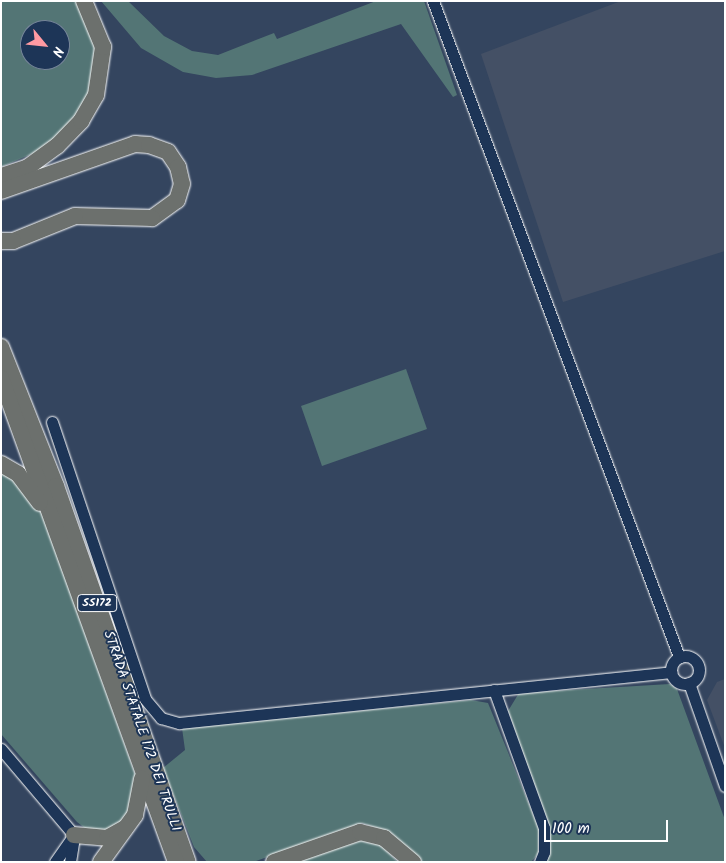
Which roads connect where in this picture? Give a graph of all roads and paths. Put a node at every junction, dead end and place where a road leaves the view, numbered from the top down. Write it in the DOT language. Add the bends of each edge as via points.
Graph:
graph roads {
  1 [pos="84,1"];
  2 [pos="433,1"];
  3 [pos="1,176"];
  4 [pos="1,191"];
  5 [pos="1,241"];
  6 [pos="1,347"];
  7 [pos="1,378"];
  8 [pos="52,422"];
  9 [pos="1,464"];
  10 [pos="52,520"];
  11 [pos="679,657"];
  12 [pos="671,672"];
  13 [pos="688,683"];
  14 [pos="494,690"];
  15 [pos="1,749"];
  16 [pos="140,765"];
  17 [pos="725,786"];
  18 [pos="129,825"];
  19 [pos="74,835"];
  20 [pos="179,837"];
  21 [pos="407,858"];
  22 [pos="55,862"];
  23 [pos="70,862"];
  24 [pos="101,862"];
  25 [pos="176,862"];
  26 [pos="188,862"];
  27 [pos="198,862"];
  28 [pos="274,862"];
  29 [pos="540,862"];
  1 -- 3 [label="highway" via="103,47 96,95 81,121 57,146 28,166"];
  2 -- 11 [label="street"];
  4 -- 5 [label="highway" via="135,144 168,152 178,167 182,184 178,200 152,218 75,216 13,241"];
  6 -- 20 [label="highway, STRADA STATALE 172 DEI TRULLI / SS172" via="56,486"];
  7 -- 10 [label="highway, STRADA STATALE 172 DEI TRULLI / SS172"];
  8 -- 14 [label="street" via="145,699 161,718 179,723"];
  9 -- 10 [label="highway" via="18,474"];
  10 -- 16 [label="highway, STRADA STATALE 172 DEI TRULLI / SS172"];
  11 -- 12 [label="street"];
  11 -- 13 [label="street" via="690,657 698,665 697,676"];
  12 -- 13 [label="street" via="677,681"];
  12 -- 14 [label="street"];
  13 -- 17 [label="street"];
  14 -- 29 [label="street" via="544,828 544,852"];
  15 -- 19 [label="street"];
  16 -- 18 [label="highway" via="142,796"];
  16 -- 25 [label="highway, STRADA STATALE 172 DEI TRULLI / SS172"];
  18 -- 19 [label="highway" via="107,838"];
  18 -- 24 [label="highway"];
  19 -- 22 [label="street"];
  19 -- 23 [label="street"];
  20 -- 26 [label="highway, STRADA STATALE 172 DEI TRULLI / SS172"];
  20 -- 27 [label="highway"];
  21 -- 28 [label="highway" via="384,838 360,832"];
}
